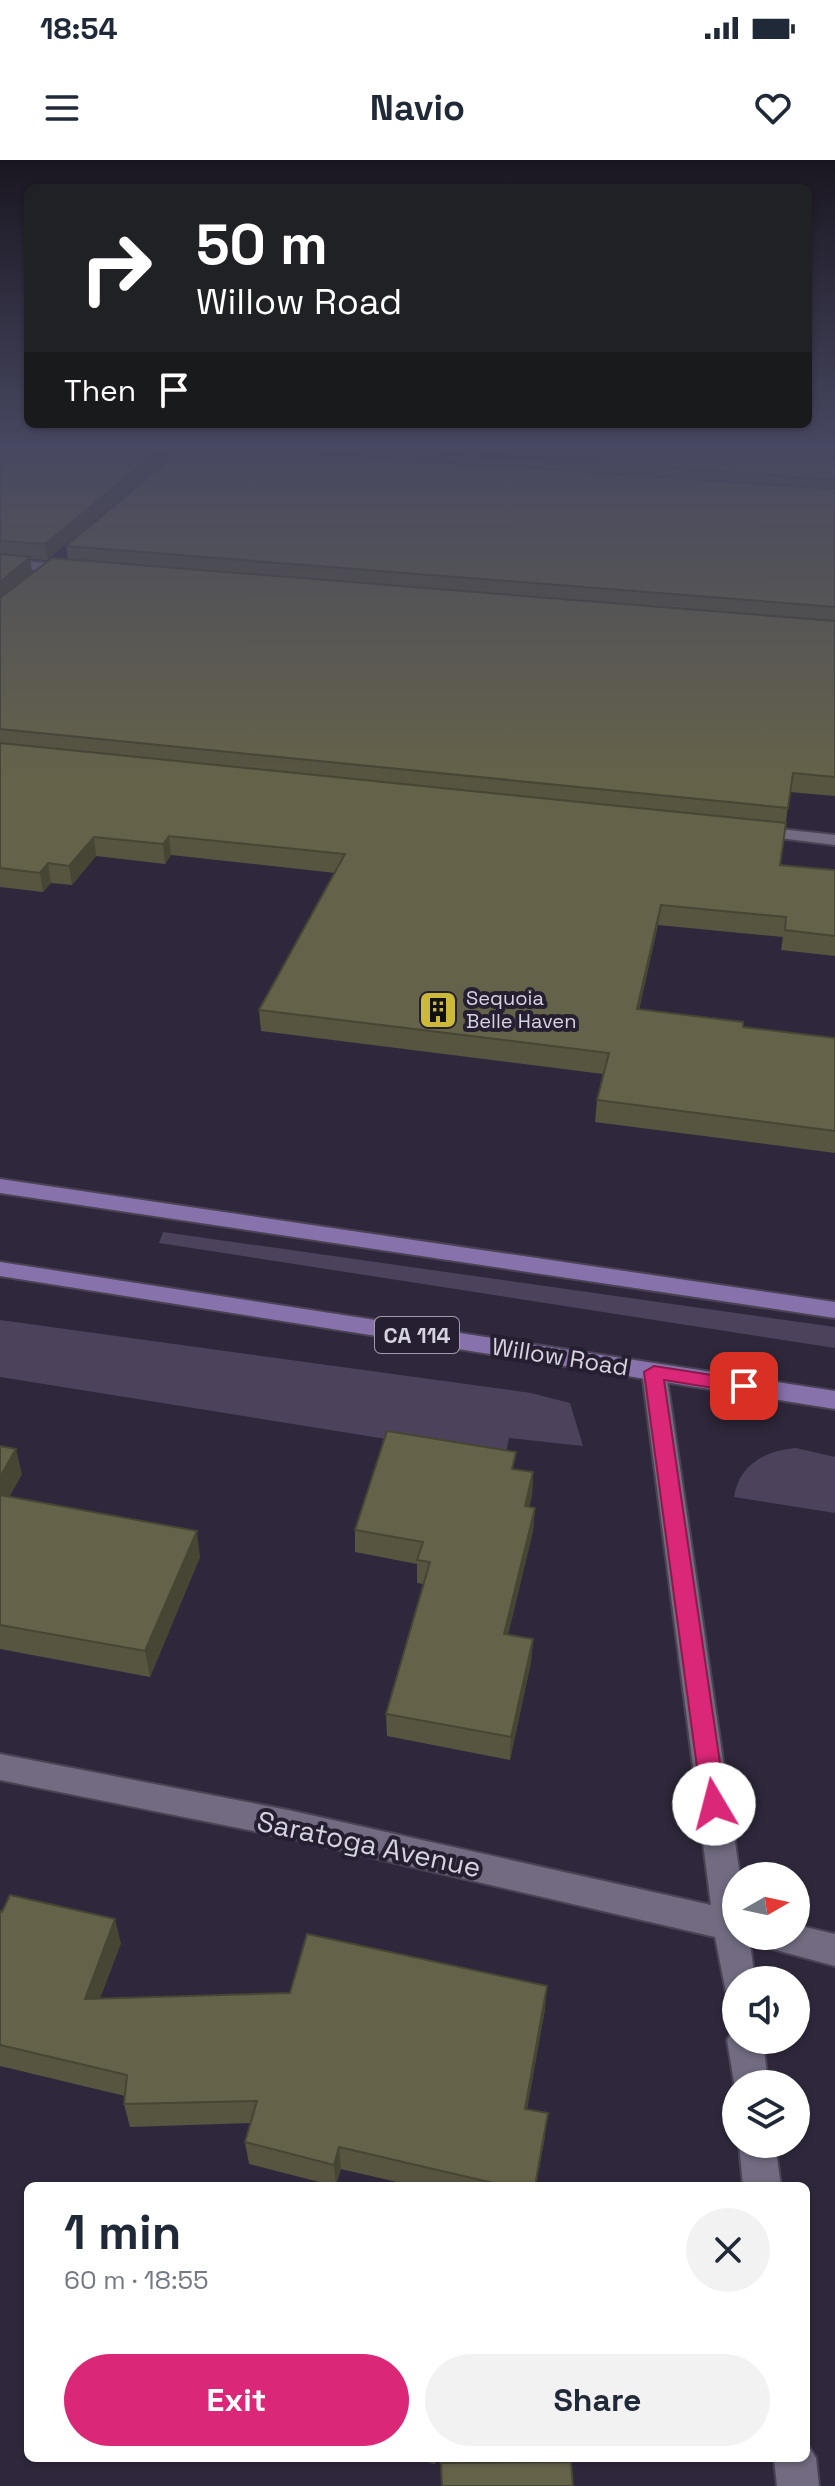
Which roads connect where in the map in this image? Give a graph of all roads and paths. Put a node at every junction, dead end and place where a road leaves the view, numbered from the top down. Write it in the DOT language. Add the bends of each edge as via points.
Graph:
graph roads {
  1 [pos="63,557"];
  2 [pos="0,563"];
  3 [pos="50,567"];
  4 [pos="95,571"];
  5 [pos="38,577"];
  6 [pos="740,830"];
  7 [pos="835,840"];
  8 [pos="0,1186"];
  9 [pos="0,1269"];
  10 [pos="835,1310"];
  11 [pos="654,1372"];
  12 [pos="835,1400"];
  13 [pos="0,1767"];
  14 [pos="725,1862"];
  15 [pos="722,1923"];
  16 [pos="810,1944"];
  17 [pos="835,1950"];
  18 [pos="759,2158"];
  19 [pos="762,2182"];
  20 [pos="795,2462"];
  21 [pos="798,2486"];
  1 -- 3 [label="street"];
  2 -- 3 [label="street"];
  3 -- 4 [label="street"];
  3 -- 5 [label="street"];
  6 -- 7 [label="street"];
  8 -- 10 [label="main road"];
  9 -- 11 [label="main road, Willow Road / CA 114"];
  11 -- 12 [label="main road, Willow Road / CA 114"];
  11 -- 14 [label="street"];
  13 -- 15 [label="street, Saratoga Avenue" via="288,1824"];
  16 -- 17 [label="street"];
  18 -- 19 [label="street"];
  20 -- 21 [label="street"];
}
